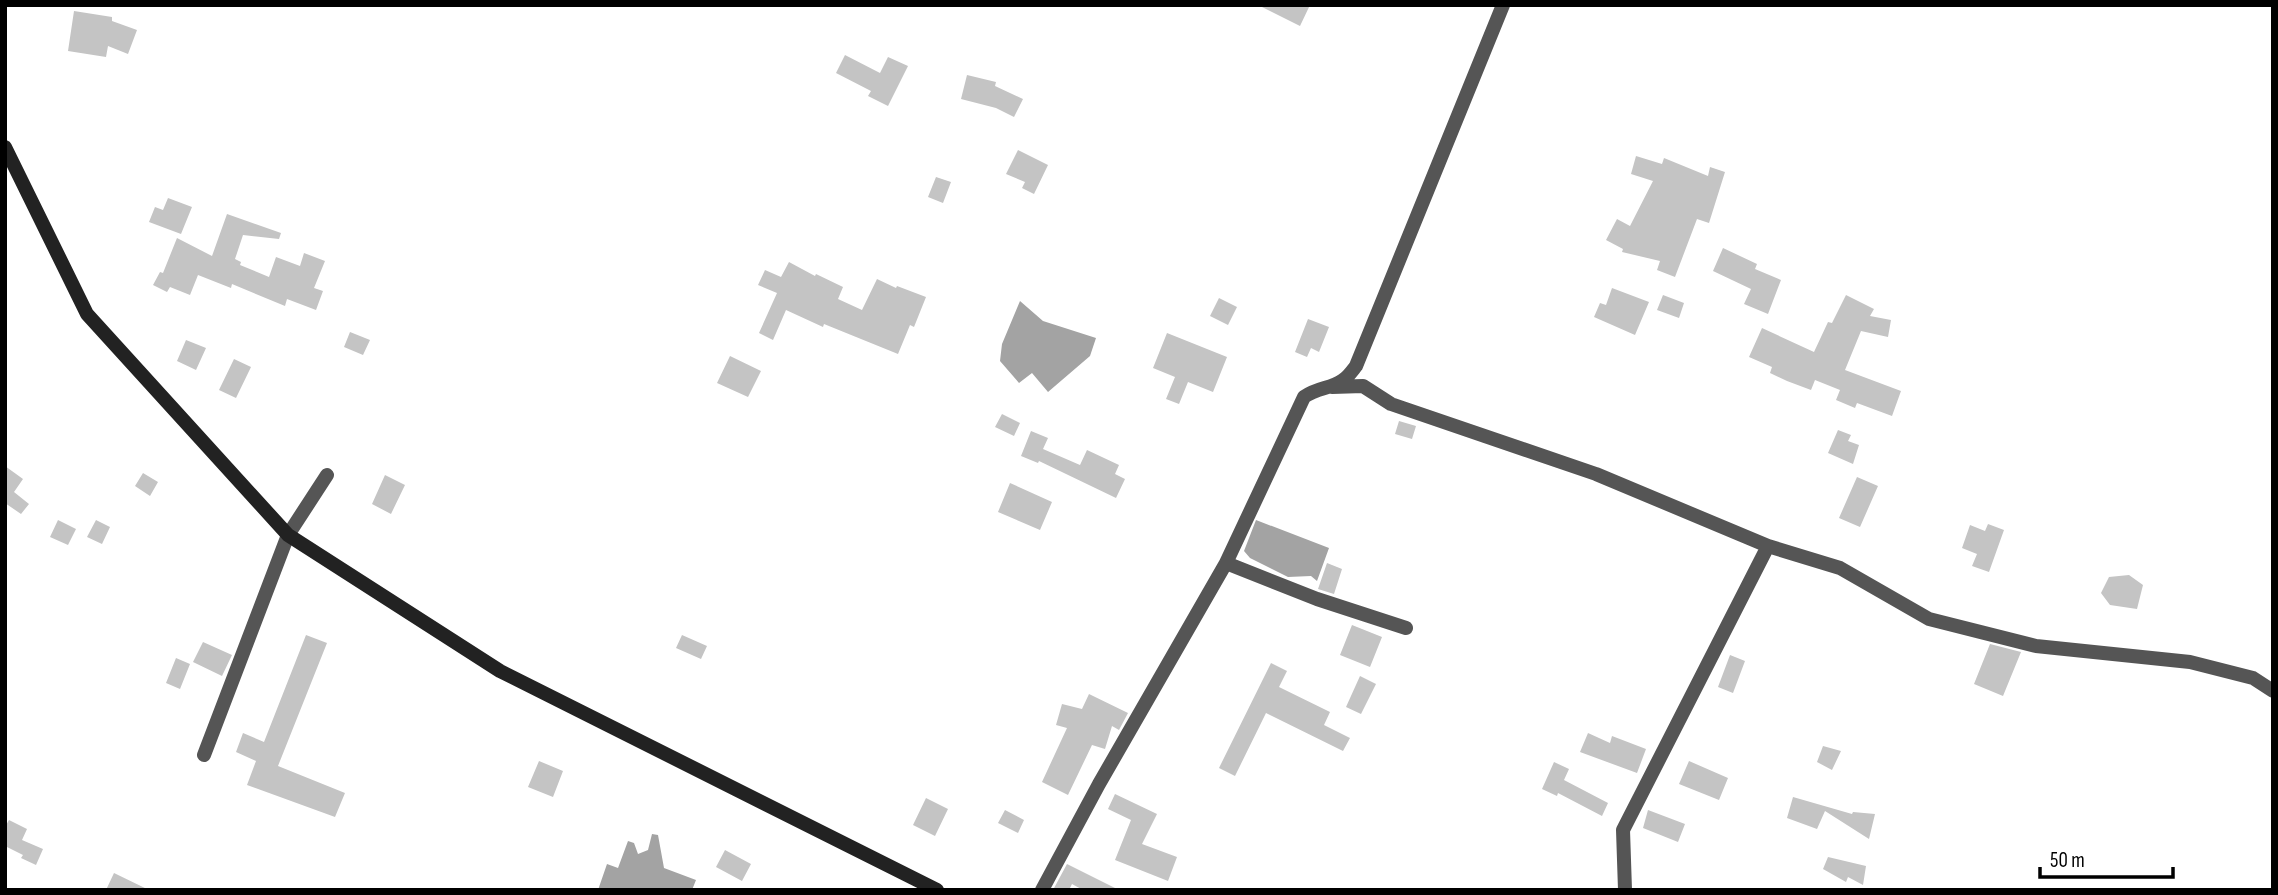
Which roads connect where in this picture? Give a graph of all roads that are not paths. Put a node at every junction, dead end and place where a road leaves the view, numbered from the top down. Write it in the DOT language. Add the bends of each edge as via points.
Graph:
graph roads {
  1 [pos="1503,5"];
  2 [pos="5,147"];
  3 [pos="1330,387"];
  4 [pos="327,475"];
  5 [pos="288,535"];
  6 [pos="1768,546"];
  7 [pos="1226,563"];
  8 [pos="1406,628"];
  9 [pos="2273,691"];
  10 [pos="204,755"];
  11 [pos="937,890"];
  12 [pos="1042,890"];
  13 [pos="1625,890"];
  1 -- 3 [label="street" via="1363,352 1343,380"];
  2 -- 5 [label="main road" via="87,314"];
  3 -- 6 [label="street" via="1363,386 1391,404 1596,474"];
  3 -- 7 [label="street" via="1315,389 1304,397"];
  4 -- 5 [label="street"];
  5 -- 10 [label="street"];
  5 -- 11 [label="main road" via="500,671"];
  6 -- 9 [label="street" via="1840,568 1929,619 2036,646 2190,662 2253,678"];
  6 -- 13 [label="street" via="1623,831"];
  7 -- 8 [label="street" via="1317,600"];
  7 -- 12 [label="street"];
}
